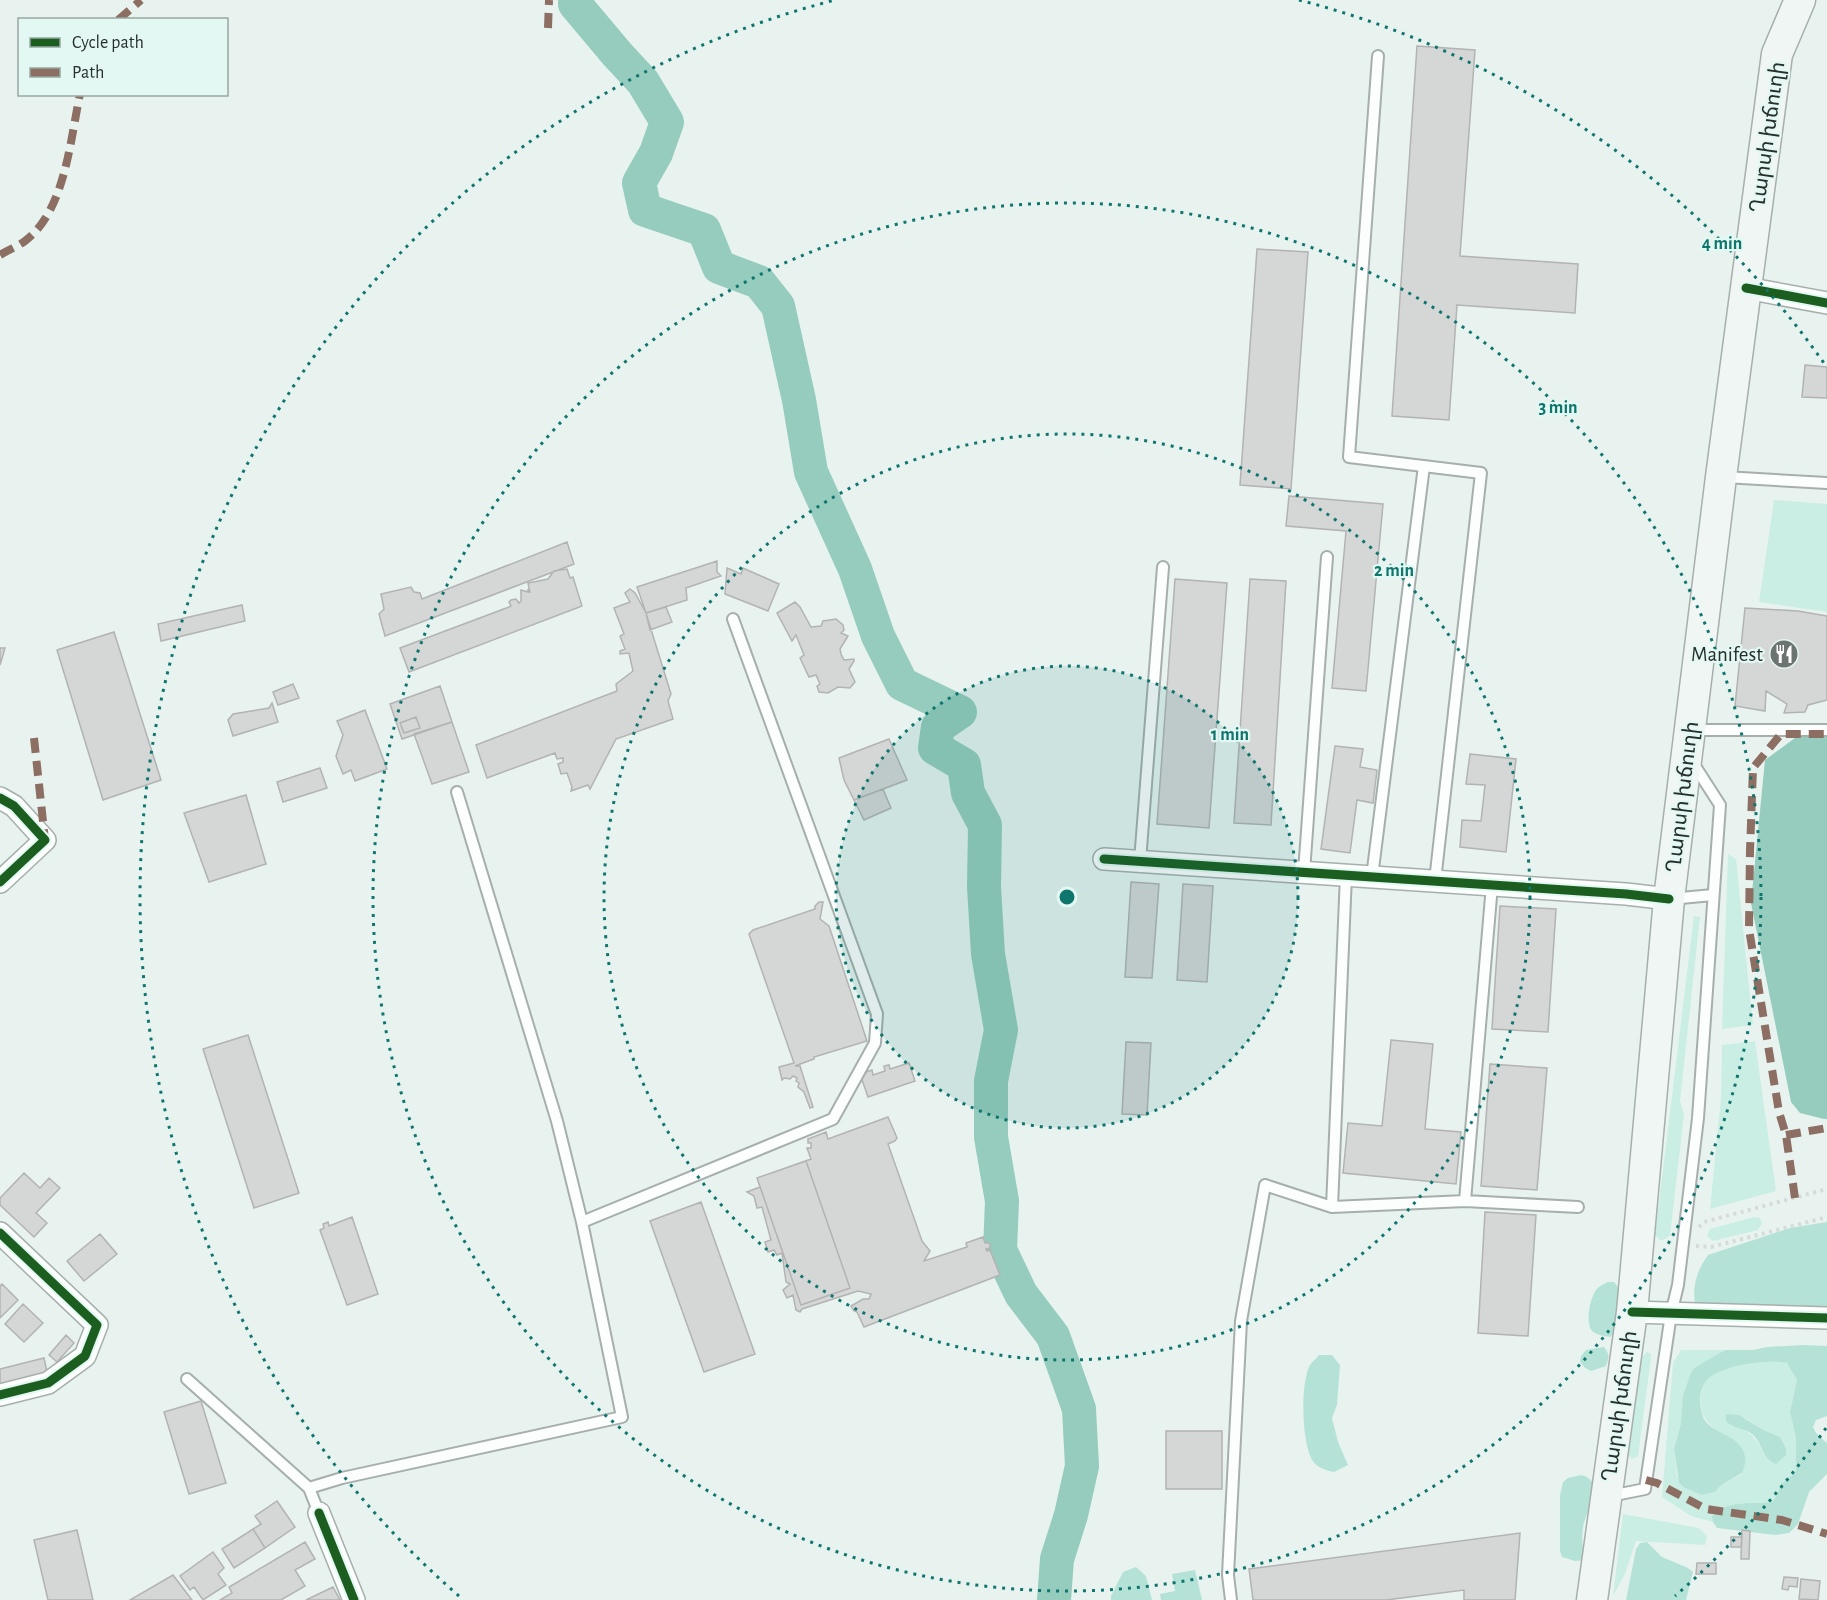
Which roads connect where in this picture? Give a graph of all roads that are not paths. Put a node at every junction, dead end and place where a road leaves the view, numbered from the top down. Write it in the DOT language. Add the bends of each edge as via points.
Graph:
graph roads {
  1 [pos="1800,0"];
  2 [pos="1378,56"];
  3 [pos="1746,288"];
  4 [pos="1827,303"];
  5 [pos="1424,466"];
  6 [pos="1721,477"];
  7 [pos="1827,483"];
  8 [pos="1327,557"];
  9 [pos="1163,567"];
  10 [pos="732,619"];
  11 [pos="1827,730"];
  12 [pos="1689,742"];
  13 [pos="457,792"];
  14 [pos="0,798"];
  15 [pos="1104,859"];
  16 [pos="1140,861"];
  17 [pos="1304,872"];
  18 [pos="1346,875"];
  19 [pos="1372,877"];
  20 [pos="1435,881"];
  21 [pos="0,882"];
  22 [pos="1492,885"];
  23 [pos="1713,895"];
  24 [pos="1670,899"];
  25 [pos="1465,1201"];
  26 [pos="1332,1207"];
  27 [pos="1578,1208"];
  28 [pos="582,1222"];
  29 [pos="0,1233"];
  30 [pos="1632,1312"];
  31 [pos="1671,1314"];
  32 [pos="1827,1318"];
  33 [pos="187,1379"];
  34 [pos="0,1395"];
  35 [pos="309,1488"];
  36 [pos="1607,1497"];
  37 [pos="319,1513"];
  38 [pos="354,1600"];
  39 [pos="1232,1600"];
  40 [pos="1592,1600"];
  1 -- 3 [label="main road, Ղարսի խճուղի" via="1777,54"];
  2 -- 5 [label="lane" via="1349,457"];
  3 -- 4 [label="street"];
  3 -- 6 [label="main road, Ղարսի խճուղի"];
  5 -- 19 [label="lane"];
  5 -- 20 [label="lane" via="1481,473"];
  6 -- 7 [label="lane"];
  6 -- 12 [label="main road, Ղարսի խճուղի"];
  8 -- 17 [label="lane"];
  9 -- 16 [label="lane"];
  10 -- 28 [label="lane" via="877,1014 875,1043 833,1119"];
  11 -- 12 [label="lane"];
  12 -- 23 [label="lane" via="1720,806"];
  12 -- 24 [label="main road, Ղարսի խճուղի"];
  13 -- 28 [label="lane" via="558,1121"];
  14 -- 21 [label="street" via="14,806 45,840"];
  15 -- 16 [label="street"];
  16 -- 17 [label="street"];
  17 -- 18 [label="street"];
  18 -- 19 [label="street"];
  18 -- 26 [label="lane"];
  19 -- 20 [label="street"];
  20 -- 22 [label="street"];
  22 -- 24 [label="street"];
  22 -- 25 [label="lane"];
  23 -- 24 [label="lane"];
  23 -- 31 [label="lane" via="1698,1118"];
  24 -- 30 [label="main road, Ղարսի խճուղի"];
  25 -- 26 [label="lane"];
  25 -- 27 [label="lane"];
  26 -- 39 [label="lane" via="1265,1185 1241,1321 1228,1575"];
  28 -- 35 [label="lane" via="622,1417"];
  29 -- 34 [label="street" via="97,1325 85,1356 48,1383"];
  30 -- 31 [label="street"];
  30 -- 36 [label="main road, Ղարսի խճուղի"];
  31 -- 32 [label="street"];
  31 -- 36 [label="lane" via="1645,1489"];
  33 -- 35 [label="lane"];
  35 -- 37 [label="lane"];
  36 -- 40 [label="main road, Ղարսի խճուղի"];
  37 -- 38 [label="street"];
}
